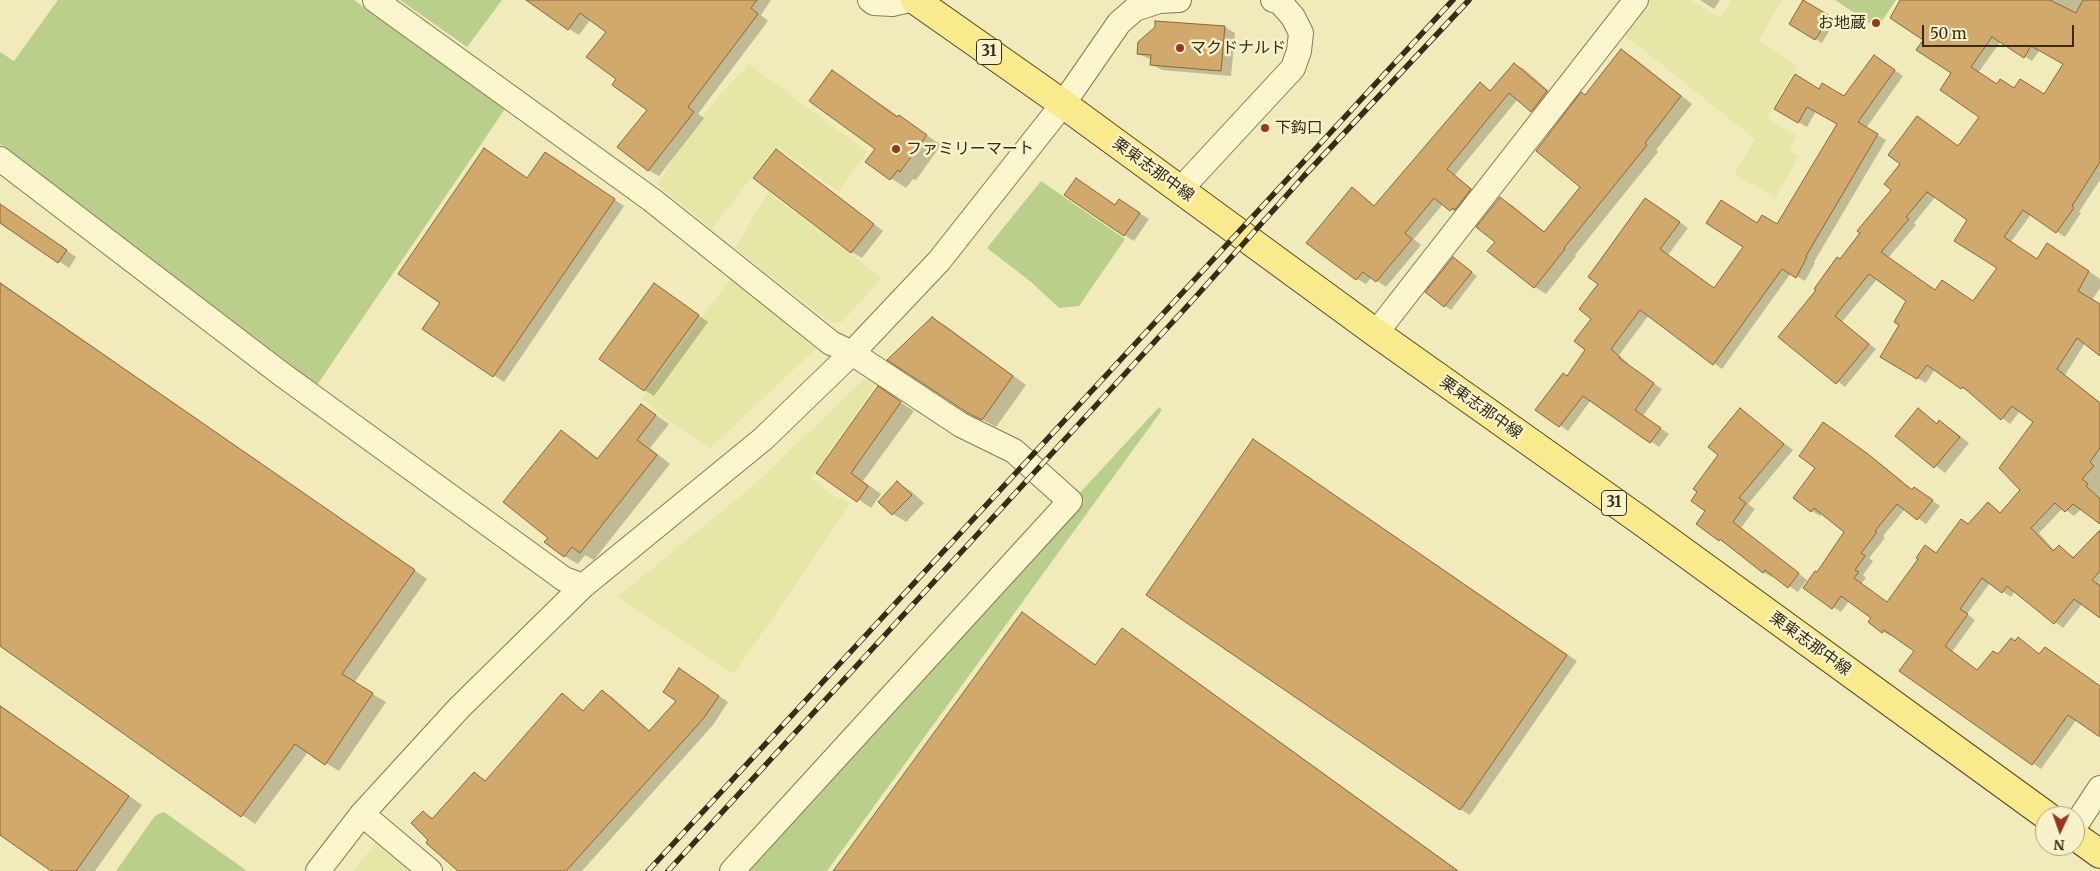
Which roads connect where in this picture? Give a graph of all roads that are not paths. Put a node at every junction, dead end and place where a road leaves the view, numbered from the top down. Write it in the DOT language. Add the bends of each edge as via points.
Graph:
graph roads {
  1 [pos="375,0"];
  2 [pos="870,0"];
  3 [pos="909,0"];
  4 [pos="915,0"];
  5 [pos="1179,0"];
  6 [pos="1273,0"];
  7 [pos="1636,0"];
  8 [pos="1063,104"];
  9 [pos="0,159"];
  10 [pos="1180,190"];
  11 [pos="1376,333"];
  12 [pos="852,353"];
  13 [pos="583,586"];
  14 [pos="2100,788"];
  15 [pos="2035,807"];
  16 [pos="2085,811"];
  17 [pos="362,814"];
  18 [pos="2085,843"];
  19 [pos="2100,854"];
  20 [pos="318,871"];
  21 [pos="430,871"];
  22 [pos="732,871"];
  1 -- 12 [label="street" via="652,200 831,343"];
  2 -- 3 [label="street" via="892,4"];
  4 -- 8 [label="main road, 栗東志那中線 / 31"];
  5 -- 8 [label="street" via="1159,1 1136,9 1119,23"];
  6 -- 10 [label="street" via="1280,2 1293,17 1301,33 1300,51 1293,68"];
  7 -- 11 [label="street"];
  8 -- 10 [label="main road, 栗東志那中線 / 31"];
  8 -- 12 [label="street" via="939,261"];
  9 -- 13 [label="street" via="280,373 564,579"];
  10 -- 11 [label="main road, 栗東志那中線 / 31"];
  11 -- 15 [label="main road, 栗東志那中線 / 31"];
  12 -- 13 [label="street" via="763,439"];
  12 -- 22 [label="street" via="974,432 1014,451 1070,502"];
  13 -- 17 [label="street" via="459,708"];
  14 -- 16 [label="street"];
  17 -- 20 [label="street"];
  17 -- 21 [label="street"];
  18 -- 19 [label="main road"];
}
